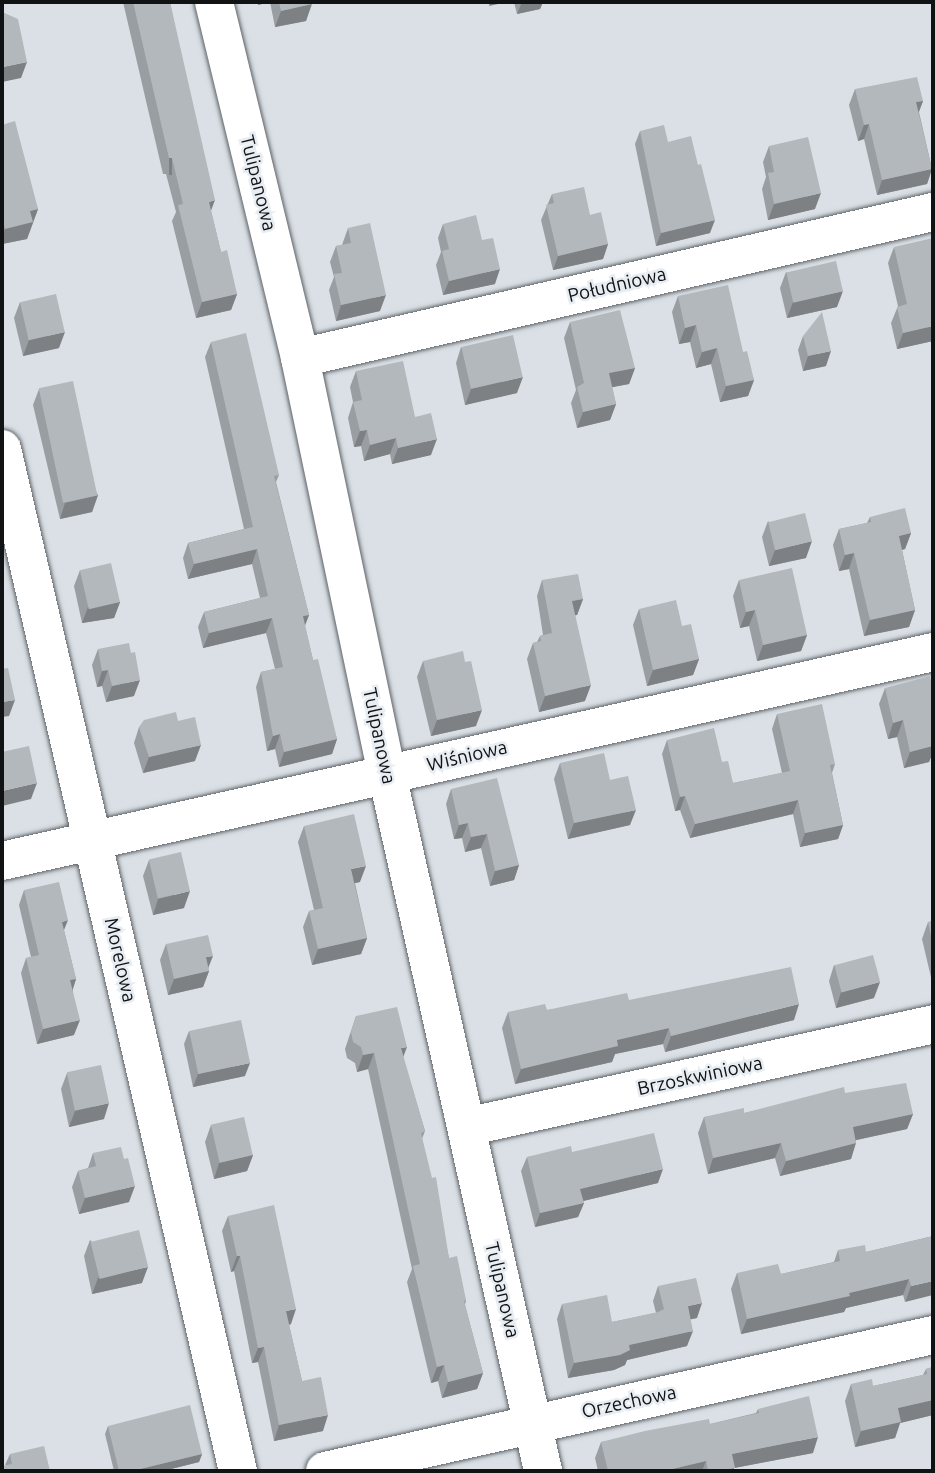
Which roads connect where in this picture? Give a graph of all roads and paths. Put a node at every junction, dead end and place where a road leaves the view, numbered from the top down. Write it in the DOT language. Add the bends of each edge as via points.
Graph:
graph roads {
  1 [pos="214,2"];
  2 [pos="933,212"];
  3 [pos="300,358"];
  4 [pos="2,449"];
  5 [pos="933,652"];
  6 [pos="387,774"];
  7 [pos="92,839"];
  8 [pos="2,861"];
  9 [pos="933,1024"];
  10 [pos="466,1127"];
  11 [pos="933,1335"];
  12 [pos="532,1423"];
  13 [pos="238,1471"];
  14 [pos="325,1471"];
  15 [pos="543,1471"];
  1 -- 3 [label="street, Tulipanowa"];
  2 -- 3 [label="street, Południowa"];
  3 -- 6 [label="street, Tulipanowa"];
  4 -- 7 [label="street, Morelowa"];
  5 -- 6 [label="street, Wiśniowa"];
  6 -- 7 [label="street, Wiśniowa"];
  6 -- 10 [label="street, Tulipanowa"];
  7 -- 8 [label="street, Wiśniowa"];
  7 -- 13 [label="street, Morelowa"];
  9 -- 10 [label="street, Brzoskwiniowa"];
  10 -- 12 [label="street, Tulipanowa"];
  11 -- 12 [label="street, Orzechowa"];
  12 -- 14 [label="street, Orzechowa"];
  12 -- 15 [label="street, Tulipanowa"];
}
